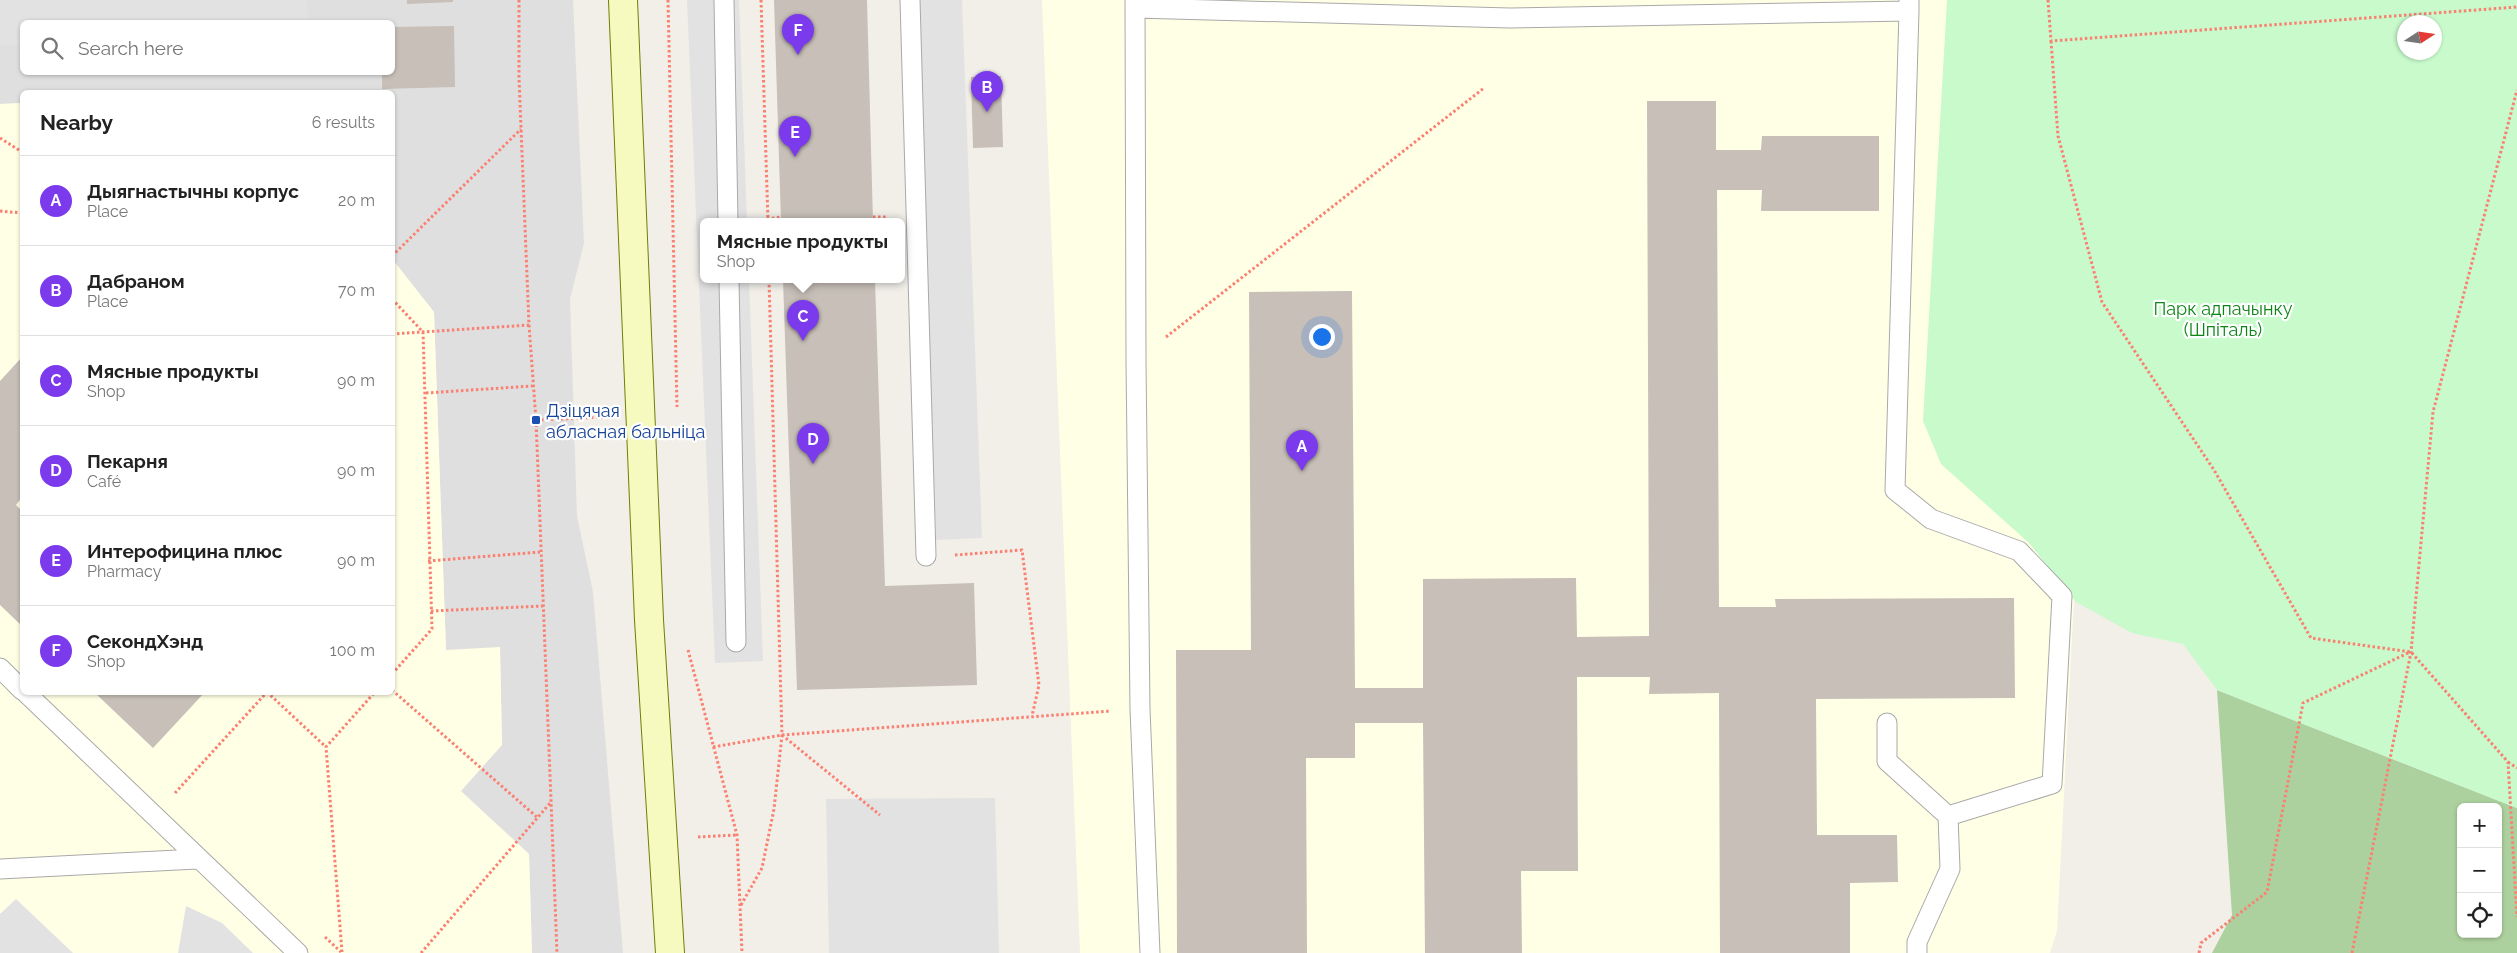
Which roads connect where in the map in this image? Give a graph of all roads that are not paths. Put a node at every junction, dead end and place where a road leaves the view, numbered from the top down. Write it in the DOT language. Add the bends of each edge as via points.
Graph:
graph roads {
  1 [pos="623,0"];
  2 [pos="724,0"];
  3 [pos="910,0"];
  4 [pos="1136,4"];
  5 [pos="1909,5"];
  6 [pos="728,218"];
  7 [pos="729,283"];
  8 [pos="926,556"];
  9 [pos="736,642"];
  10 [pos="0,668"];
  11 [pos="20,688"];
  12 [pos="28,695"];
  13 [pos="1887,723"];
  14 [pos="1948,816"];
  15 [pos="197,859"];
  16 [pos="0,869"];
  17 [pos="298,953"];
  18 [pos="670,953"];
  19 [pos="1150,953"];
  20 [pos="1917,953"];
  1 -- 18 [label="main road" via="649,620"];
  2 -- 6 [label="lane"];
  3 -- 8 [label="lane"];
  4 -- 5 [label="lane" via="1510,18"];
  4 -- 19 [label="lane" via="1140,709"];
  5 -- 14 [label="lane" via="1895,490 1931,519 2019,551 2062,596 2052,784"];
  7 -- 9 [label="lane"];
  10 -- 11 [label="lane"];
  12 -- 15 [label="lane"];
  13 -- 14 [label="lane" via="1887,760"];
  14 -- 20 [label="lane" via="1950,869 1917,942"];
  15 -- 16 [label="lane"];
  15 -- 17 [label="lane"];
}
